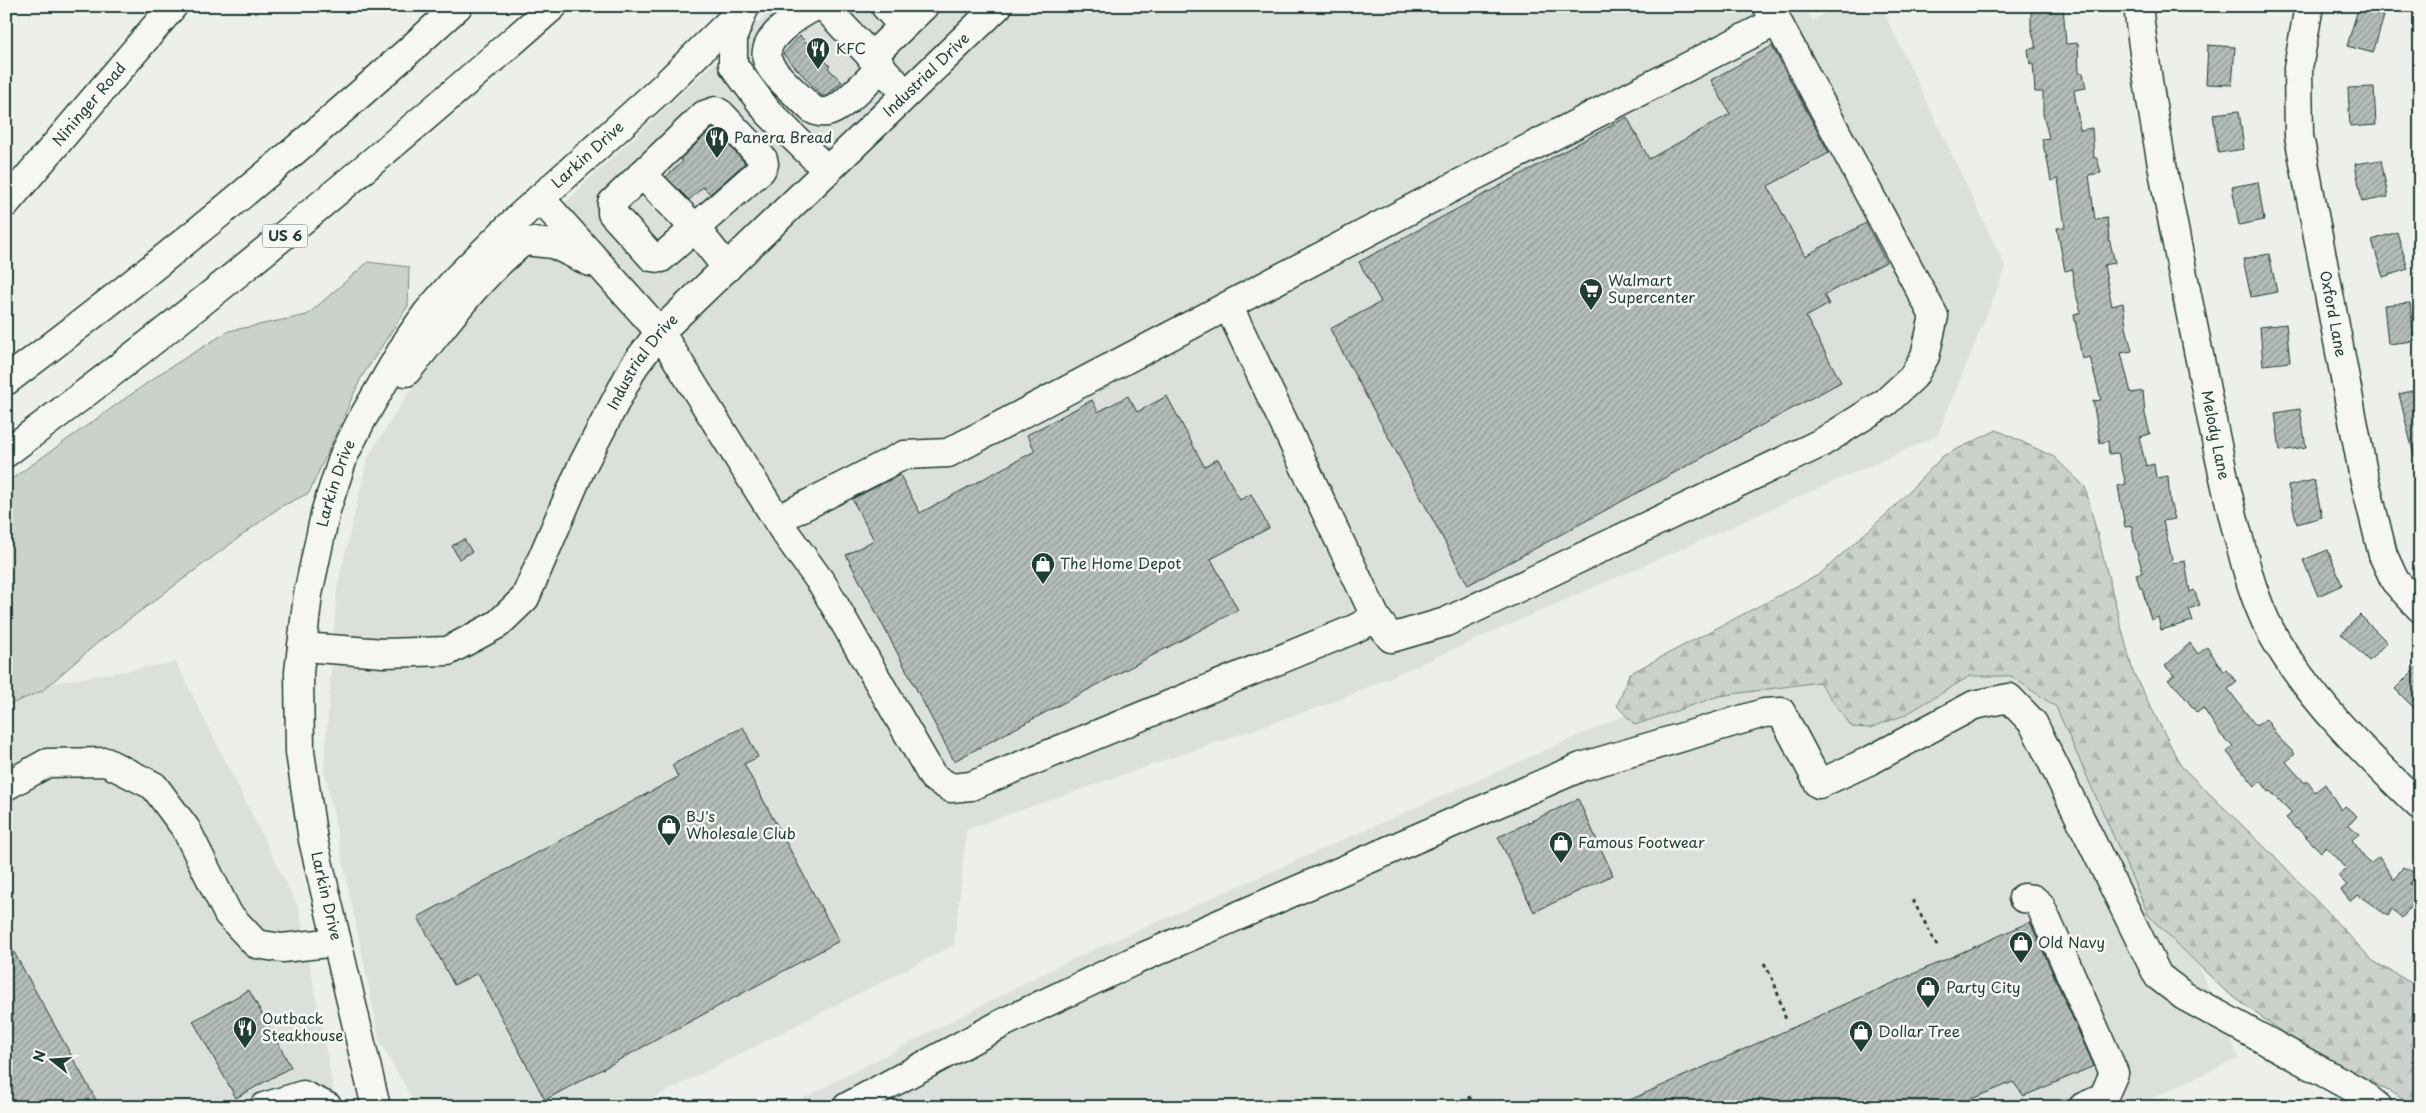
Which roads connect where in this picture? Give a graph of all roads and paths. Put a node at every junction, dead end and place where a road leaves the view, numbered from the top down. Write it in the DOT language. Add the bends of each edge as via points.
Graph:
graph roads {
  1 [pos="173,6"];
  2 [pos="451,6"];
  3 [pos="458,6"];
  4 [pos="552,6"];
  5 [pos="816,6"];
  6 [pos="824,6"];
  7 [pos="885,6"];
  8 [pos="924,6"];
  9 [pos="998,6"];
  10 [pos="2138,6"];
  11 [pos="2309,6"];
  12 [pos="745,7"];
  13 [pos="1772,14"];
  14 [pos="903,26"];
  15 [pos="406,54"];
  16 [pos="876,62"];
  17 [pos="907,95"];
  18 [pos="828,171"];
  19 [pos="642,174"];
  20 [pos="540,198"];
  21 [pos="6,203"];
  22 [pos="696,230"];
  23 [pos="601,267"];
  24 [pos="727,268"];
  25 [pos="1229,307"];
  26 [pos="660,332"];
  27 [pos="6,381"];
  28 [pos="380,388"];
  29 [pos="6,453"];
  30 [pos="777,520"];
  31 [pos="2420,608"];
  32 [pos="1376,618"];
  33 [pos="302,647"];
  34 [pos="6,786"];
  35 [pos="2420,806"];
  36 [pos="2022,898"];
  37 [pos="1913,900"];
  38 [pos="337,942"];
  39 [pos="1938,948"];
  40 [pos="1764,963"];
  41 [pos="1786,1020"];
  42 [pos="1469,1096"];
  43 [pos="264,1107"];
  44 [pos="328,1107"];
  45 [pos="376,1107"];
  46 [pos="847,1107"];
  47 [pos="1474,1107"];
  48 [pos="2083,1107"];
  49 [pos="2378,1107"];
  1 -- 21 [label="main road, Nininger Road"];
  2 -- 15 [label="main road"];
  3 -- 15 [label="main road"];
  4 -- 29 [label="main road, US 6" via="310,215 100,383"];
  5 -- 16 [label="main road" via="782,29 767,50 770,66 812,109 819,113 838,107"];
  6 -- 16 [label="main road"];
  7 -- 14 [label="main road"];
  8 -- 14 [label="main road"];
  9 -- 17 [label="main road, Industrial Drive"];
  10 -- 35 [label="main road, Melody Lane" via="2146,75 2178,253 2228,498 2252,592 2270,629 2300,677 2377,765"];
  11 -- 31 [label="main road, Oxford Lane" via="2298,68 2299,136 2363,473 2383,555 2395,580"];
  12 -- 18 [label="main road" via="732,36 733,65 768,112"];
  12 -- 20 [label="main road, Larkin Drive"];
  13 -- 25 [label="main road" via="1728,45"];
  13 -- 32 [label="main road" via="1934,316 1925,356 1912,377 1886,402 1821,443 1446,622 1391,638"];
  14 -- 16 [label="main road"];
  15 -- 27 [label="main road" via="192,235"];
  16 -- 17 [label="main road"];
  17 -- 18 [label="main road, Industrial Drive"];
  18 -- 24 [label="main road, Industrial Drive"];
  19 -- 22 [label="main road"];
  19 -- 22 [label="main road" via="610,208 652,257 662,258"];
  19 -- 22 [label="main road" via="710,112 716,111 727,120 764,164"];
  20 -- 23 [label="main road"];
  20 -- 28 [label="main road, Larkin Drive" via="457,278 408,340"];
  22 -- 24 [label="main road"];
  23 -- 26 [label="main road"];
  23 -- 28 [label="main road" via="554,244 524,241 465,297 392,388"];
  24 -- 26 [label="main road, Industrial Drive"];
  25 -- 30 [label="main road" via="948,453 904,455"];
  25 -- 32 [label="main road"];
  26 -- 30 [label="main road"];
  26 -- 33 [label="main road, Industrial Drive" via="634,366 581,468 525,598 498,624 448,651 384,653"];
  28 -- 33 [label="main road, Larkin Drive" via="344,455 326,510 308,594"];
  30 -- 32 [label="main road" via="823,585 933,777 951,788 971,786"];
  33 -- 38 [label="main road, Larkin Drive" via="300,752 313,840"];
  34 -- 38 [label="main road" via="47,763 106,762 154,786 186,829 228,914 256,944 282,948"];
  36 -- 48 [label="main road" via="2033,899 2040,905 2114,1073 2103,1098"];
  37 -- 39 [label="path"];
  38 -- 45 [label="main road, Larkin Drive"];
  40 -- 41 [label="path"];
  42 -- 47 [label="path"];
  43 -- 44 [label="main road" via="303,1095"];
  46 -- 49 [label="main road" via="1005,1022 1136,960 1581,767 1764,713 1781,712 1819,784 1974,705 2009,698 2033,723 2158,976 2184,996 2358,1091"];
}
